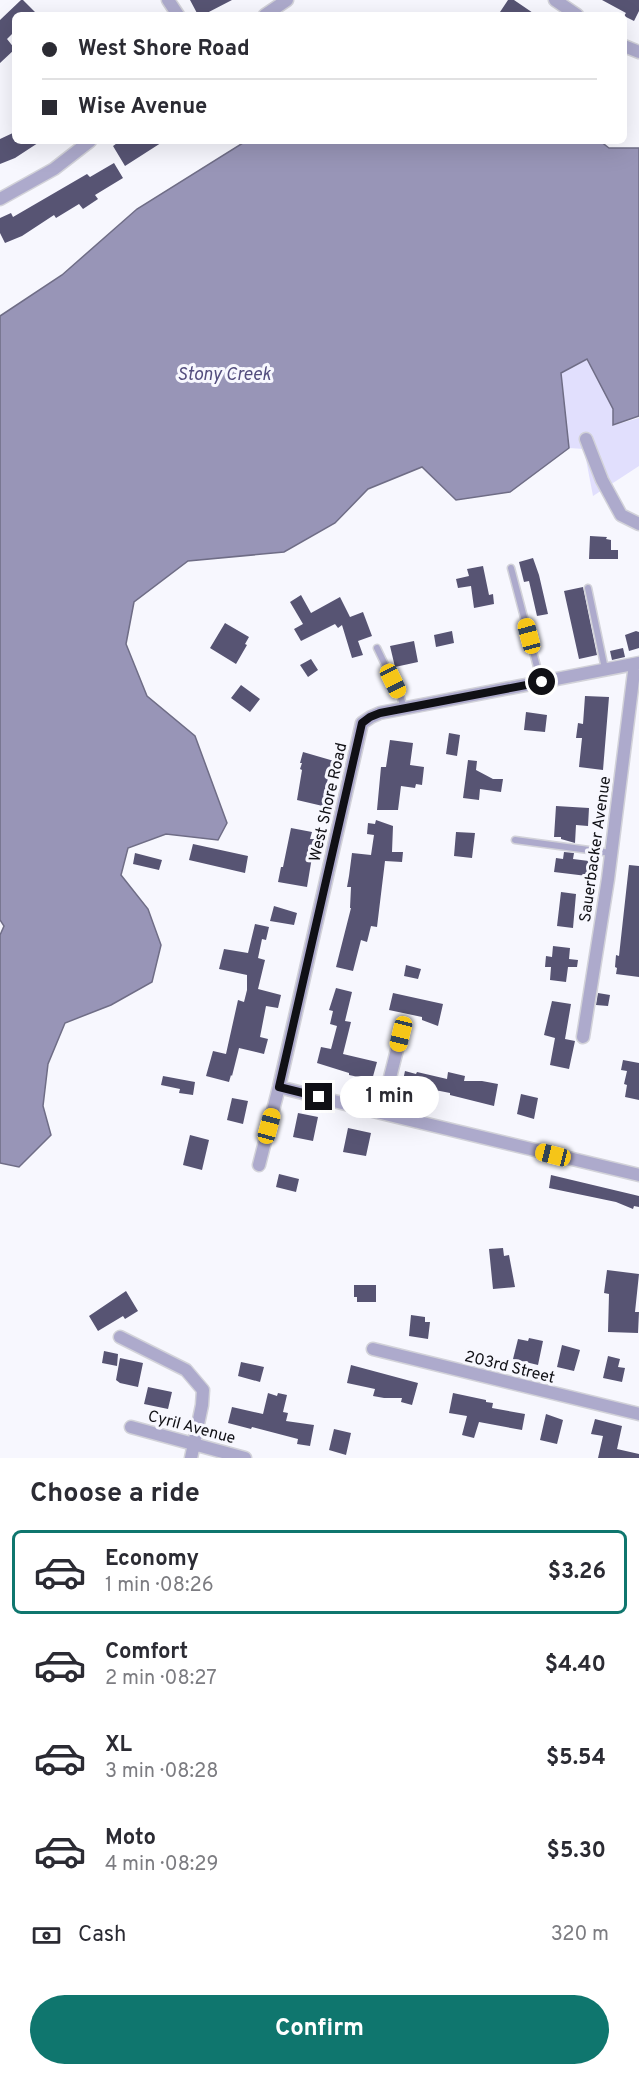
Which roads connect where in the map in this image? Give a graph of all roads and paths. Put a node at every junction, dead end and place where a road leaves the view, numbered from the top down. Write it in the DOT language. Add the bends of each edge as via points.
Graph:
graph roads {
  1 [pos="286,0"];
  2 [pos="555,0"];
  3 [pos="269,12"];
  4 [pos="573,12"];
  5 [pos="86,144"];
  6 [pos="0,199"];
  7 [pos="586,439"];
  8 [pos="639,524"];
  9 [pos="511,568"];
  10 [pos="588,588"];
  11 [pos="377,648"];
  12 [pos="637,664"];
  13 [pos="605,670"];
  14 [pos="542,682"];
  15 [pos="404,709"];
  16 [pos="515,840"];
  17 [pos="611,854"];
  18 [pos="401,1034"];
  19 [pos="583,1038"];
  20 [pos="279,1087"];
  21 [pos="381,1113"];
  22 [pos="259,1164"];
  23 [pos="639,1175"];
  24 [pos="120,1337"];
  25 [pos="373,1349"];
  26 [pos="639,1414"];
  27 [pos="131,1426"];
  28 [pos="195,1444"];
  29 [pos="191,1458"];
  30 [pos="245,1458"];
  1 -- 3 [label="street"];
  2 -- 4 [label="street"];
  5 -- 6 [label="street" via="54,169"];
  7 -- 8 [label="street" via="621,515"];
  9 -- 14 [label="lane"];
  10 -- 13 [label="lane"];
  11 -- 15 [label="lane"];
  12 -- 13 [label="street, West Shore Road"];
  12 -- 17 [label="street, Sauerbacker Avenue"];
  13 -- 14 [label="street, West Shore Road"];
  14 -- 15 [label="street, West Shore Road"];
  15 -- 20 [label="street, West Shore Road" via="380,713 362,723"];
  16 -- 17 [label="lane"];
  17 -- 19 [label="street, Sauerbacker Avenue"];
  18 -- 21 [label="street"];
  20 -- 21 [label="street"];
  20 -- 22 [label="street, West Shore Road"];
  21 -- 23 [label="street"];
  24 -- 28 [label="street" via="186,1370 203,1390"];
  25 -- 26 [label="street, 203rd Street"];
  27 -- 28 [label="street, Cyril Avenue"];
  28 -- 29 [label="street"];
  28 -- 30 [label="street, Cyril Avenue"];
}
